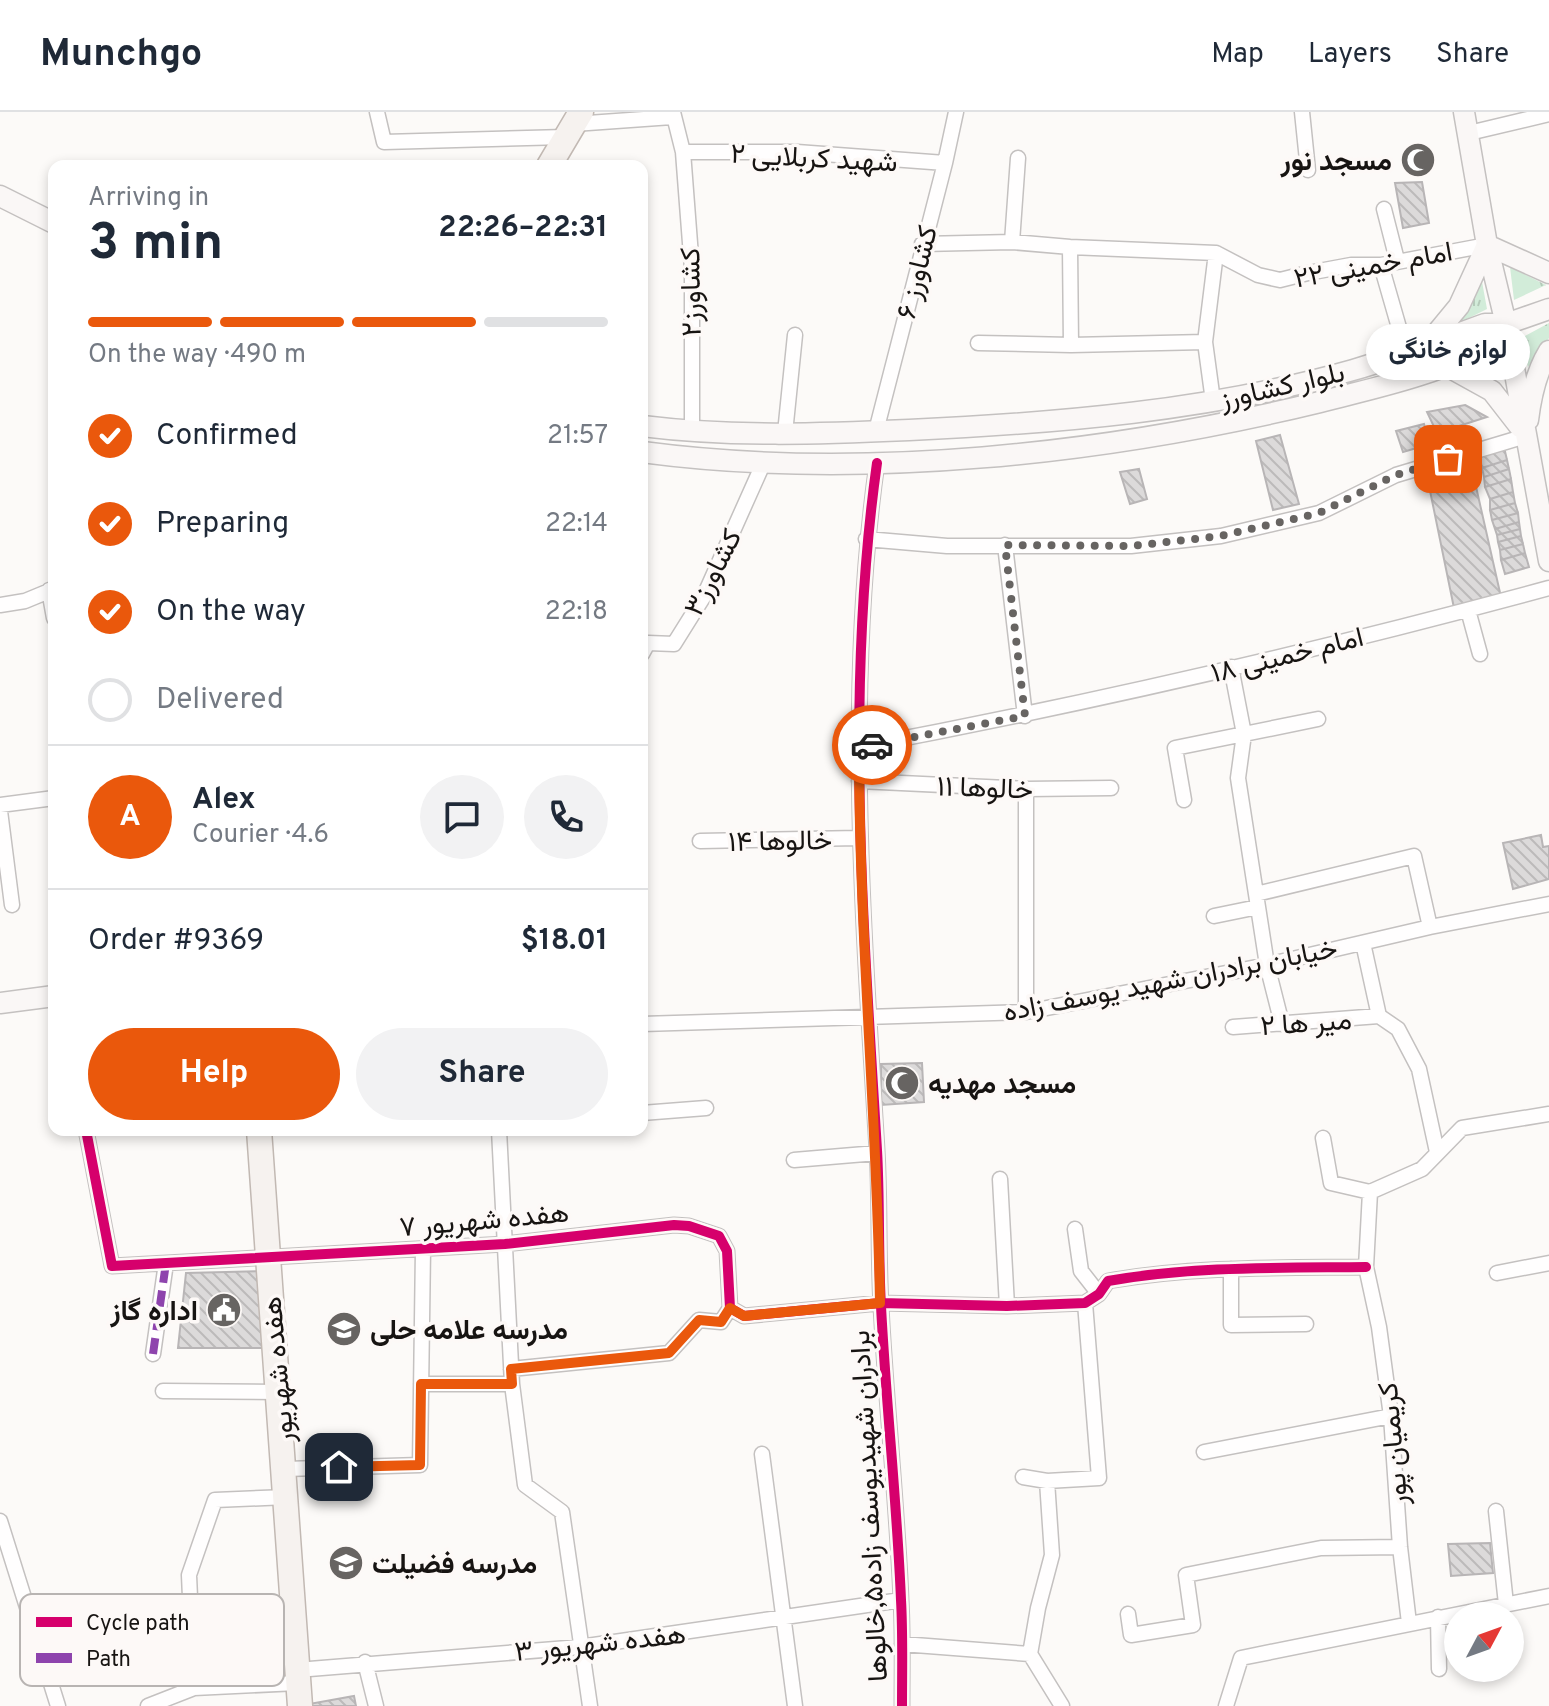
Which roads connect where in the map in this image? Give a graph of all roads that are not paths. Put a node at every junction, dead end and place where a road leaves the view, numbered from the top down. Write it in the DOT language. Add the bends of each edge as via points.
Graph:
graph roads {
  1 [pos="377,112"];
  2 [pos="956,112"];
  3 [pos="1302,112"];
  4 [pos="1464,112"];
  5 [pos="672,114"];
  6 [pos="1549,114"];
  7 [pos="573,124"];
  8 [pos="1469,133"];
  9 [pos="683,152"];
  10 [pos="1018,158"];
  11 [pos="552,160"];
  12 [pos="945,163"];
  13 [pos="1308,170"];
  14 [pos="0,196"];
  15 [pos="1384,209"];
  16 [pos="48,220"];
  17 [pos="1012,242"];
  18 [pos="922,244"];
  19 [pos="1487,245"];
  20 [pos="1070,247"];
  21 [pos="1216,253"];
  22 [pos="1397,260"];
  23 [pos="1381,265"];
  24 [pos="1549,273"];
  25 [pos="1549,309"];
  26 [pos="1506,324"];
  27 [pos="795,335"];
  28 [pos="1205,342"];
  29 [pos="978,343"];
  30 [pos="1071,345"];
  31 [pos="1417,348"];
  32 [pos="1549,351"];
  33 [pos="1436,368"];
  34 [pos="1213,401"];
  35 [pos="648,427"];
  36 [pos="876,431"];
  37 [pos="692,432"];
  38 [pos="785,433"];
  39 [pos="1526,436"];
  40 [pos="648,453"];
  41 [pos="877,463"];
  42 [pos="763,464"];
  43 [pos="866,539"];
  44 [pos="1005,545"];
  45 [pos="1549,561"];
  46 [pos="1549,588"];
  47 [pos="48,590"];
  48 [pos="0,605"];
  49 [pos="1468,610"];
  50 [pos="648,644"];
  51 [pos="1480,654"];
  52 [pos="1231,667"];
  53 [pos="1025,716"];
  54 [pos="1318,719"];
  55 [pos="1244,734"];
  56 [pos="859,747"];
  57 [pos="859,781"];
  58 [pos="1111,788"];
  59 [pos="1026,789"];
  60 [pos="48,799"];
  61 [pos="1184,800"];
  62 [pos="0,805"];
  63 [pos="0,811"];
  64 [pos="859,838"];
  65 [pos="700,841"];
  66 [pos="1257,901"];
  67 [pos="1549,904"];
  68 [pos="12,905"];
  69 [pos="1214,916"];
  70 [pos="1430,927"];
  71 [pos="1363,943"];
  72 [pos="1267,965"];
  73 [pos="48,997"];
  74 [pos="0,1003"];
  75 [pos="1026,1012"];
  76 [pos="867,1016"];
  77 [pos="1379,1016"];
  78 [pos="648,1024"];
  79 [pos="1282,1024"];
  80 [pos="1233,1027"];
  81 [pos="706,1108"];
  82 [pos="648,1113"];
  83 [pos="1549,1114"];
  84 [pos="87,1136"];
  85 [pos="259,1136"];
  86 [pos="499,1136"];
  87 [pos="1323,1138"];
  88 [pos="1437,1152"];
  89 [pos="877,1153"];
  90 [pos="794,1160"];
  91 [pos="1000,1179"];
  92 [pos="1370,1192"];
  93 [pos="1075,1229"];
  94 [pos="505,1244"];
  95 [pos="423,1249"];
  96 [pos="268,1259"];
  97 [pos="166,1263"];
  98 [pos="1549,1263"];
  99 [pos="1366,1267"];
  100 [pos="1231,1269"];
  101 [pos="1497,1273"];
  102 [pos="1099,1294"];
  103 [pos="880,1303"];
  104 [pos="1085,1303"];
  105 [pos="1007,1306"];
  106 [pos="730,1308"];
  107 [pos="1306,1324"];
  108 [pos="153,1354"];
  109 [pos="512,1377"];
  110 [pos="421,1384"];
  111 [pos="163,1391"];
  112 [pos="279,1392"];
  113 [pos="1391,1416"];
  114 [pos="1204,1452"];
  115 [pos="762,1454"];
  116 [pos="285,1469"];
  117 [pos="1023,1477"];
  118 [pos="1047,1481"];
  119 [pos="287,1497"];
  120 [pos="1496,1511"];
  121 [pos="0,1521"];
  122 [pos="1400,1547"];
  123 [pos="23,1594"];
  124 [pos="190,1594"];
  125 [pos="1549,1596"];
  126 [pos="901,1600"];
  127 [pos="1506,1602"];
  128 [pos="1517,1602"];
  129 [pos="1128,1614"];
  130 [pos="1444,1616"];
  131 [pos="1438,1617"];
  132 [pos="783,1619"];
  133 [pos="1409,1623"];
  134 [pos="902,1644"];
  135 [pos="580,1647"];
  136 [pos="1030,1654"];
  137 [pos="365,1662"];
  138 [pos="1439,1669"];
  139 [pos="52,1686"];
  140 [pos="298,1686"];
  141 [pos="194,1688"];
  142 [pos="152,1705"];
  143 [pos="58,1706"];
  144 [pos="376,1706"];
  145 [pos="590,1706"];
  146 [pos="795,1706"];
  147 [pos="902,1706"];
  148 [pos="1062,1706"];
  149 [pos="1226,1706"];
  1 -- 7 [label="street" via="384,142"];
  2 -- 12 [label="street, کشاورز ۶"];
  3 -- 13 [label="street"];
  4 -- 8 [label="main road"];
  5 -- 7 [label="street"];
  5 -- 9 [label="street, کشاورز۲"];
  6 -- 8 [label="street"];
  7 -- 11 [label="main road"];
  8 -- 19 [label="main road"];
  9 -- 12 [label="street, شهید کربلایی ۲" via="797,152"];
  9 -- 37 [label="street, کشاورز۲" via="692,269"];
  10 -- 17 [label="street"];
  12 -- 18 [label="street, کشاورز ۶"];
  14 -- 16 [label="main road"];
  15 -- 22 [label="street"];
  17 -- 18 [label="street"];
  17 -- 20 [label="street"];
  18 -- 36 [label="street, کشاورز ۶"];
  19 -- 22 [label="street, امام خمینی ۲۲"];
  19 -- 24 [label="main road"];
  19 -- 26 [label="main road"];
  19 -- 31 [label="main road" via="1459,306"];
  20 -- 21 [label="street"];
  20 -- 30 [label="street"];
  21 -- 23 [label="street, امام خمینی ۲۲" via="1280,280 1351,265"];
  21 -- 28 [label="street"];
  22 -- 23 [label="street, امام خمینی ۲۲"];
  23 -- 31 [label="street"];
  25 -- 26 [label="main road"];
  26 -- 31 [label="main road, بلوار کشاورز" via="1485,324"];
  26 -- 33 [label="main road, بلوار کشاورز" via="1484,346"];
  26 -- 39 [label="main road"];
  27 -- 38 [label="street"];
  28 -- 30 [label="street"];
  28 -- 34 [label="street"];
  29 -- 30 [label="street"];
  31 -- 33 [label="main road"];
  31 -- 34 [label="main road, بلوار کشاورز" via="1354,370"];
  32 -- 39 [label="main road" via="1531,396"];
  33 -- 39 [label="main road" via="1492,391"];
  33 -- 41 [label="main road, بلوار کشاورز" via="1271,414 1142,439"];
  34 -- 36 [label="main road, بلوار کشاورز" via="1011,425"];
  35 -- 37 [label="main road, بلوار کشاورز"];
  36 -- 38 [label="main road, بلوار کشاورز"];
  37 -- 38 [label="main road, بلوار کشاورز"];
  39 -- 44 [label="street" via="1396,475 1319,513 1221,536 1131,546"];
  39 -- 45 [label="main road"];
  40 -- 42 [label="main road, بلوار کشاورز"];
  41 -- 42 [label="main road, بلوار کشاورز"];
  41 -- 43 [label="street, برادران شهیدیوسف زاده۵,خالوها"];
  42 -- 50 [label="street, کشاورز۳" via="704,596 674,644"];
  43 -- 44 [label="street"];
  43 -- 56 [label="street, برادران شهیدیوسف زاده۵,خالوها"];
  44 -- 53 [label="street"];
  46 -- 49 [label="street, امام خمینی ۱۸"];
  47 -- 48 [label="street"];
  49 -- 51 [label="street"];
  49 -- 52 [label="street, امام خمینی ۱۸"];
  52 -- 53 [label="street, امام خمینی ۱۸"];
  52 -- 55 [label="street"];
  53 -- 56 [label="street, امام خمینی ۱۸"];
  54 -- 55 [label="street"];
  55 -- 61 [label="street" via="1175,748"];
  55 -- 66 [label="street" via="1238,778"];
  56 -- 57 [label="street, برادران شهیدیوسف زاده۵,خالوها"];
  57 -- 59 [label="street, خالوها ۱۱"];
  57 -- 64 [label="street, برادران شهیدیوسف زاده۵,خالوها"];
  58 -- 59 [label="street, خالوها ۱۱"];
  59 -- 75 [label="street"];
  60 -- 62 [label="street"];
  63 -- 68 [label="street"];
  64 -- 65 [label="street, خالوها ۱۴"];
  64 -- 76 [label="street, برادران شهیدیوسف زاده۵,خالوها"];
  66 -- 69 [label="street"];
  66 -- 70 [label="street" via="1414,856"];
  66 -- 72 [label="street"];
  67 -- 70 [label="street, خیابان برادران شهید یوسف زاده"];
  70 -- 71 [label="street, خیابان برادران شهید یوسف زاده"];
  71 -- 72 [label="street, خیابان برادران شهید یوسف زاده"];
  71 -- 77 [label="street"];
  72 -- 75 [label="street, خیابان برادران شهید یوسف زاده"];
  72 -- 79 [label="street"];
  73 -- 74 [label="main road"];
  75 -- 76 [label="street, خیابان برادران شهید یوسف زاده"];
  76 -- 78 [label="street, خیابان برادران شهید یوسف زاده"];
  76 -- 89 [label="street, برادران شهیدیوسف زاده۵,خالوها"];
  77 -- 79 [label="street, میر ها ۲"];
  77 -- 88 [label="street" via="1398,1029 1419,1069"];
  79 -- 80 [label="street, میر ها ۲"];
  81 -- 82 [label="street"];
  83 -- 88 [label="street" via="1462,1128"];
  84 -- 97 [label="street, هفده شهریور ۷" via="112,1266"];
  85 -- 96 [label="main road, هفده شهریور"];
  86 -- 94 [label="street"];
  87 -- 92 [label="street" via="1331,1183"];
  88 -- 92 [label="street" via="1422,1169"];
  89 -- 90 [label="street"];
  89 -- 103 [label="street, برادران شهیدیوسف زاده۵,خالوها"];
  91 -- 105 [label="street"];
  92 -- 99 [label="street, کریمیان پور"];
  93 -- 102 [label="street" via="1081,1271"];
  94 -- 95 [label="street, هفده شهریور ۷"];
  94 -- 106 [label="street, هفده شهریور ۷" via="674,1225 704,1230 719,1236 727,1251"];
  94 -- 109 [label="street"];
  95 -- 96 [label="street, هفده شهریور ۷"];
  95 -- 110 [label="street"];
  96 -- 97 [label="street, هفده شهریور ۷"];
  96 -- 112 [label="main road, هفده شهریور"];
  97 -- 108 [label="street"];
  98 -- 101 [label="street"];
  99 -- 100 [label="street"];
  99 -- 113 [label="street, کریمیان پور"];
  100 -- 102 [label="street" via="1108,1281"];
  100 -- 107 [label="street" via="1231,1325"];
  102 -- 104 [label="street"];
  103 -- 105 [label="street"];
  103 -- 106 [label="street" via="744,1316"];
  103 -- 126 [label="street, برادران شهیدیوسف زاده۵,خالوها"];
  104 -- 105 [label="street"];
  104 -- 118 [label="street" via="1099,1478"];
  106 -- 109 [label="street" via="721,1322 699,1320 669,1353"];
  109 -- 110 [label="street"];
  109 -- 135 [label="street" via="525,1485 562,1512"];
  110 -- 116 [label="street" via="420,1465"];
  111 -- 112 [label="street"];
  112 -- 116 [label="main road, هفده شهریور"];
  113 -- 114 [label="street"];
  113 -- 122 [label="street, کریمیان پور"];
  115 -- 132 [label="street"];
  116 -- 119 [label="main road, هفده شهریور"];
  117 -- 118 [label="street"];
  118 -- 136 [label="street" via="1052,1555"];
  119 -- 124 [label="street" via="215,1500 189,1575"];
  119 -- 140 [label="main road, هفده شهریور"];
  120 -- 127 [label="street"];
  121 -- 123 [label="street"];
  122 -- 129 [label="street" via="1321,1548 1186,1575 1193,1625 1131,1635"];
  122 -- 133 [label="street, کریمیان پور"];
  125 -- 128 [label="street"];
  126 -- 132 [label="street, هفده شهریور ۳"];
  126 -- 134 [label="street, برادران شهیدیوسف زاده۵,خالوها"];
  130 -- 131 [label="street"];
  131 -- 133 [label="street"];
  131 -- 138 [label="street"];
  132 -- 135 [label="street, هفده شهریور ۳"];
  132 -- 146 [label="street"];
  133 -- 149 [label="street" via="1241,1658"];
  134 -- 136 [label="street"];
  134 -- 147 [label="street, برادران شهیدیوسف زاده۵,خالوها"];
  135 -- 137 [label="street, هفده شهریور ۳"];
  135 -- 145 [label="street"];
  136 -- 148 [label="street"];
  137 -- 140 [label="street, هفده شهریور ۳"];
  137 -- 144 [label="street"];
  139 -- 143 [label="street"];
  140 -- 141 [label="street, هفده شهریور ۳"];
  141 -- 142 [label="street, هفده شهریور ۳"];
}
